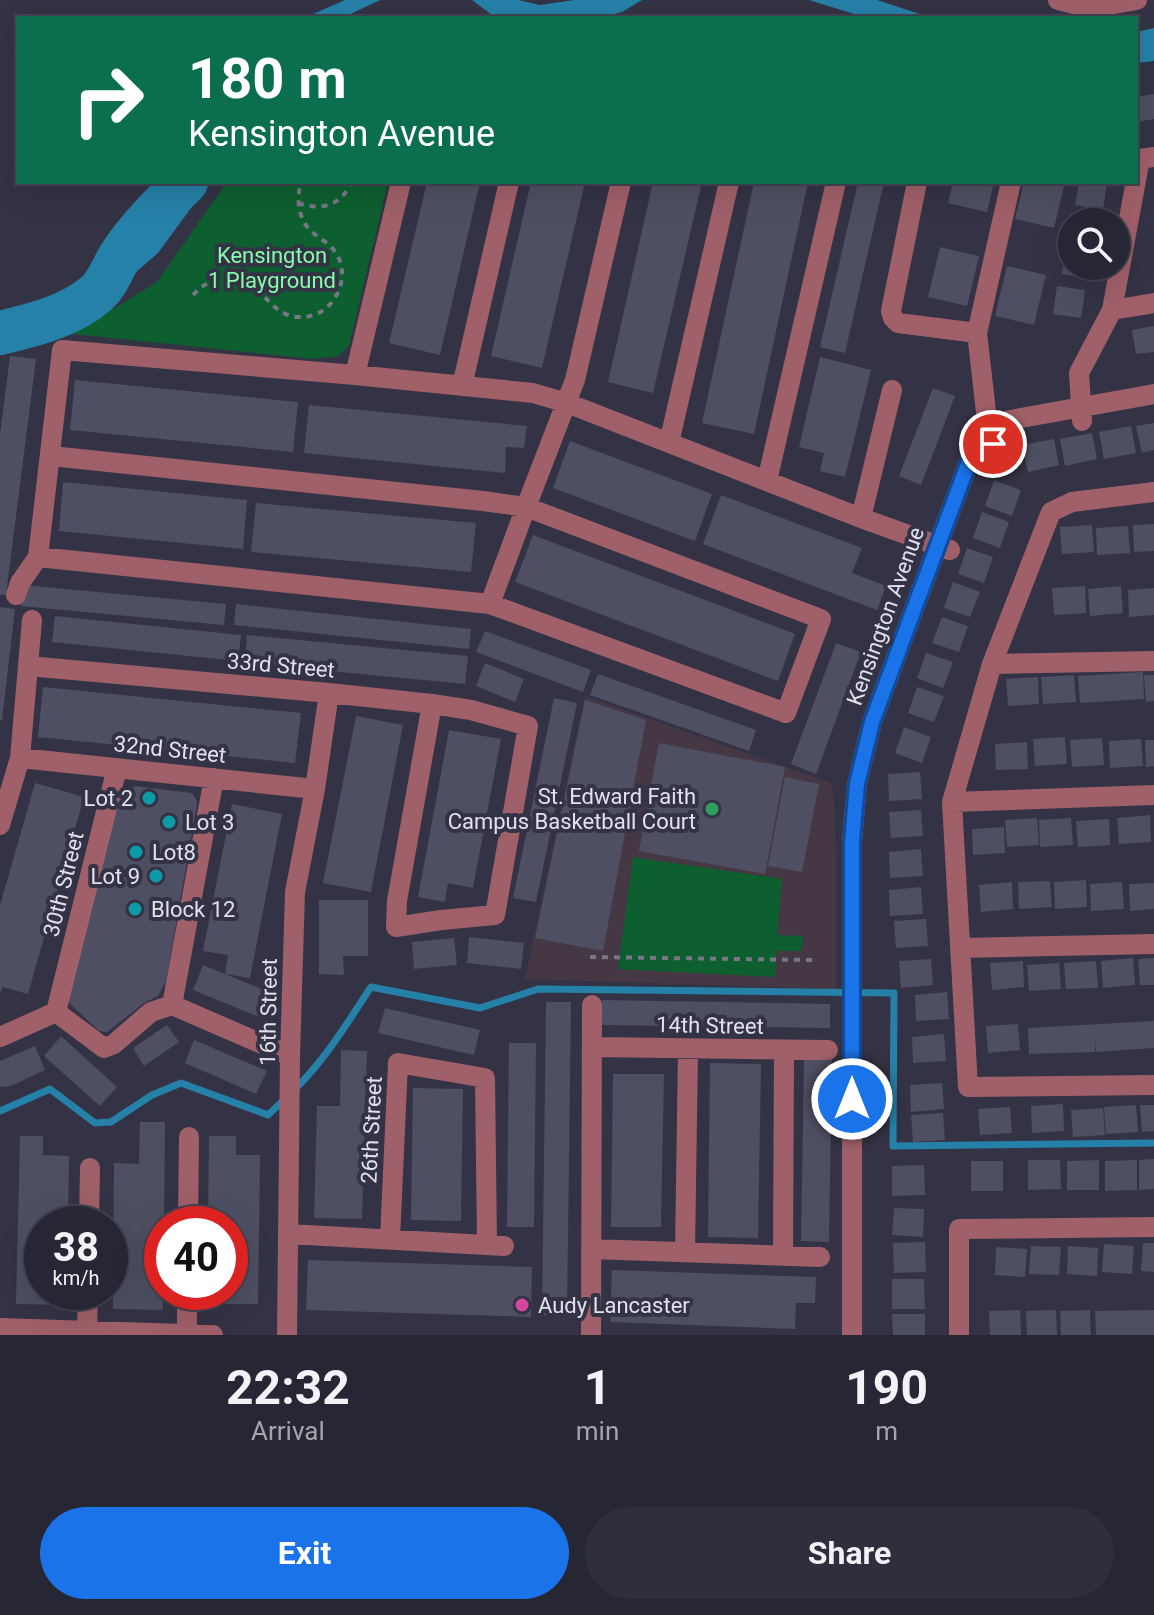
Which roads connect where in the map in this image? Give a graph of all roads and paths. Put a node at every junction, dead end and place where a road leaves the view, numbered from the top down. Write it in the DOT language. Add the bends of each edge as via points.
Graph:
graph roads {
  1 [pos="1058,0"];
  2 [pos="1137,0"];
  3 [pos="1090,4"];
  4 [pos="1154,157"];
  5 [pos="1138,170"];
  6 [pos="301,184"];
  7 [pos="350,184"];
  8 [pos="401,184"];
  9 [pos="509,184"];
  10 [pos="621,184"];
  11 [pos="729,184"];
  12 [pos="836,184"];
  13 [pos="917,184"];
  14 [pos="1011,184"];
  15 [pos="1135,184"];
  16 [pos="298,203"];
  17 [pos="193,295"];
  18 [pos="1154,303"];
  19 [pos="1112,310"];
  20 [pos="977,333"];
  21 [pos="355,375"];
  22 [pos="462,386"];
  23 [pos="892,390"];
  24 [pos="1154,394"];
  25 [pos="567,403"];
  26 [pos="1082,414"];
  27 [pos="991,436"];
  28 [pos="669,443"];
  29 [pos="51,456"];
  30 [pos="767,481"];
  31 [pos="1154,492"];
  32 [pos="526,507"];
  33 [pos="861,518"];
  34 [pos="943,547"];
  35 [pos="38,557"];
  36 [pos="16,595"];
  37 [pos="490,604"];
  38 [pos="32,620"];
  39 [pos="1154,661"];
  40 [pos="992,664"];
  41 [pos="28,666"];
  42 [pos="329,693"];
  43 [pos="432,704"];
  44 [pos="20,758"];
  45 [pos="117,768"];
  46 [pos="214,778"];
  47 [pos="315,789"];
  48 [pos="1154,795"];
  49 [pos="952,802"];
  50 [pos="0,825"];
  51 [pos="1154,944"];
  52 [pos="960,948"];
  53 [pos="590,957"];
  54 [pos="813,960"];
  55 [pos="172,1005"];
  56 [pos="592,1005"];
  57 [pos="56,1012"];
  58 [pos="0,1037"];
  59 [pos="592,1047"];
  60 [pos="688,1049"];
  61 [pos="784,1050"];
  62 [pos="828,1050"];
  63 [pos="290,1064"];
  64 [pos="1154,1085"];
  65 [pos="189,1137"];
  66 [pos="90,1168"];
  67 [pos="89,1206"];
  68 [pos="188,1206"];
  69 [pos="1154,1227"];
  70 [pos="289,1234"];
  71 [pos="390,1239"];
  72 [pos="592,1249"];
  73 [pos="685,1253"];
  74 [pos="783,1256"];
  75 [pos="820,1257"];
  76 [pos="88,1310"];
  77 [pos="187,1310"];
  78 [pos="0,1328"];
  79 [pos="87,1331"];
  80 [pos="187,1334"];
  81 [pos="213,1335"];
  82 [pos="287,1335"];
  83 [pos="591,1335"];
  84 [pos="852,1335"];
  85 [pos="959,1335"];
  1 -- 3 [label="street"];
  2 -- 3 [label="street"];
  4 -- 5 [label="street" via="1140,159"];
  6 -- 16 [label="path"];
  7 -- 16 [label="path" via="332,205"];
  8 -- 21 [label="street"];
  9 -- 22 [label="street"];
  10 -- 25 [label="street"];
  11 -- 28 [label="street"];
  12 -- 30 [label="street"];
  13 -- 20 [label="street" via="893,318 898,323"];
  14 -- 20 [label="street"];
  15 -- 19 [label="street"];
  16 -- 17 [label="path" via="303,220 342,267 331,305 307,317 294,317 242,279 229,276 203,284"];
  18 -- 19 [label="street"];
  19 -- 26 [label="street" via="1079,373"];
  20 -- 27 [label="street"];
  21 -- 22 [label="street"];
  21 -- 29 [label="street" via="62,350"];
  22 -- 25 [label="street" via="533,393"];
  23 -- 33 [label="street"];
  24 -- 26 [label="street"];
  25 -- 28 [label="street"];
  25 -- 32 [label="street"];
  26 -- 27 [label="street" via="1010,420"];
  27 -- 34 [label="street, Kensington Avenue" via="974,448"];
  28 -- 30 [label="street"];
  29 -- 32 [label="street"];
  29 -- 35 [label="street"];
  30 -- 33 [label="street"];
  31 -- 40 [label="street" via="1072,502 1051,512"];
  32 -- 37 [label="street"];
  32 -- 37 [label="street" via="821,619 786,713"];
  33 -- 34 [label="street"];
  34 -- 84 [label="street, Kensington Avenue" via="872,722 857,784 852,841"];
  35 -- 36 [label="street"];
  35 -- 37 [label="street"];
  38 -- 41 [label="street"];
  39 -- 40 [label="street"];
  40 -- 49 [label="street"];
  41 -- 42 [label="street, 33rd Street"];
  41 -- 44 [label="street"];
  42 -- 43 [label="street, 33rd Street"];
  42 -- 47 [label="street, 16th Street"];
  43 -- 43 [label="street, 33rd Street" via="397,901 396,927 495,915 528,726"];
  44 -- 45 [label="street, 32nd Street"];
  44 -- 50 [label="street"];
  45 -- 46 [label="street, 32nd Street"];
  45 -- 57 [label="street, 30th Street"];
  46 -- 47 [label="street, 32nd Street"];
  46 -- 55 [label="street"];
  47 -- 63 [label="street, 16th Street" via="295,892"];
  48 -- 49 [label="street"];
  49 -- 52 [label="street"];
  51 -- 52 [label="street"];
  52 -- 64 [label="street" via="968,1087"];
  53 -- 54 [label="path"];
  55 -- 57 [label="street" via="151,1012 104,1048"];
  55 -- 63 [label="street"];
  56 -- 59 [label="street"];
  57 -- 58 [label="street"];
  59 -- 60 [label="street, 14th Street"];
  59 -- 72 [label="street"];
  60 -- 61 [label="street, 14th Street"];
  60 -- 73 [label="street"];
  61 -- 62 [label="street, 14th Street"];
  61 -- 74 [label="street"];
  63 -- 70 [label="street, 16th Street"];
  65 -- 68 [label="street"];
  66 -- 67 [label="street"];
  69 -- 85 [label="street" via="959,1229"];
  70 -- 71 [label="street"];
  70 -- 82 [label="street, 16th Street"];
  71 -- 71 [label="street, 26th Street" via="398,1063 485,1078 496,1245"];
  72 -- 73 [label="street"];
  72 -- 83 [label="street"];
  73 -- 74 [label="street"];
  74 -- 75 [label="street"];
  76 -- 79 [label="street"];
  77 -- 80 [label="street"];
  78 -- 79 [label="street"];
  79 -- 80 [label="street"];
  80 -- 81 [label="street"];
}
